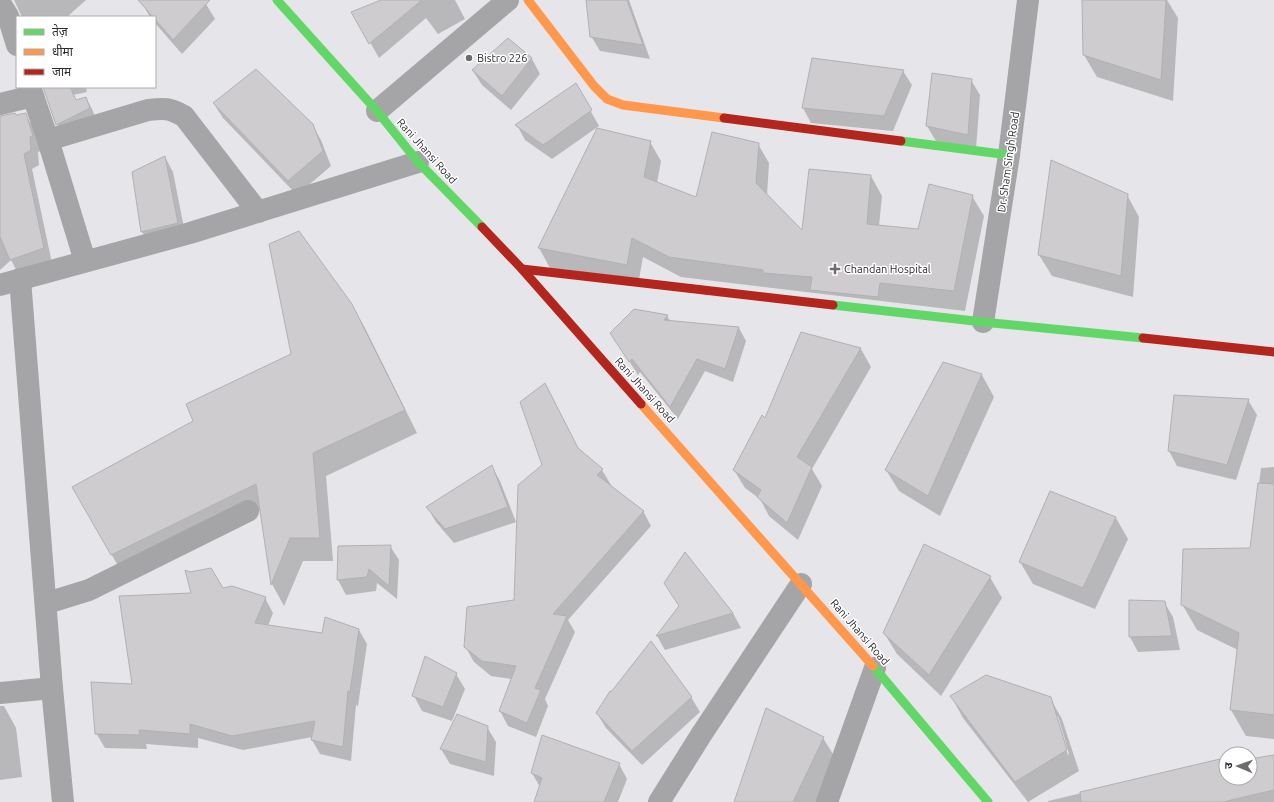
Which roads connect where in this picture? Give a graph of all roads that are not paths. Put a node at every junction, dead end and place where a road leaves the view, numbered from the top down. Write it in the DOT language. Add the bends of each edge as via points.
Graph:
graph roads {
  1 [pos="277,0"];
  2 [pos="508,0"];
  3 [pos="528,0"];
  4 [pos="1028,0"];
  5 [pos="0,3"];
  6 [pos="16,42"];
  7 [pos="31,92"];
  8 [pos="0,104"];
  9 [pos="376,111"];
  10 [pos="48,140"];
  11 [pos="1009,156"];
  12 [pos="418,162"];
  13 [pos="258,212"];
  14 [pos="85,261"];
  15 [pos="522,269"];
  16 [pos="10,282"];
  17 [pos="983,322"];
  18 [pos="1274,352"];
  19 [pos="248,511"];
  20 [pos="801,584"];
  21 [pos="46,603"];
  22 [pos="875,668"];
  23 [pos="52,688"];
  24 [pos="0,693"];
  25 [pos="63,802"];
  26 [pos="659,802"];
  27 [pos="826,802"];
  28 [pos="988,802"];
  1 -- 9 [label="street, Rani Jhansi Road"];
  2 -- 9 [label="street"];
  3 -- 11 [label="street" via="594,86 607,99 623,105"];
  4 -- 11 [label="street, Dr. Sham Singh Road"];
  5 -- 6 [label="street" via="8,16"];
  7 -- 8 [label="street"];
  7 -- 10 [label="street"];
  9 -- 12 [label="street, Rani Jhansi Road"];
  10 -- 13 [label="street" via="148,110 173,110 184,116"];
  10 -- 14 [label="street"];
  11 -- 17 [label="street, Dr. Sham Singh Road"];
  12 -- 13 [label="street"];
  12 -- 15 [label="street, Rani Jhansi Road"];
  13 -- 14 [label="street"];
  14 -- 16 [label="street"];
  15 -- 17 [label="street"];
  15 -- 20 [label="street, Rani Jhansi Road"];
  16 -- 21 [label="street"];
  17 -- 18 [label="street"];
  19 -- 21 [label="street" via="89,590"];
  20 -- 22 [label="street, Rani Jhansi Road"];
  20 -- 26 [label="street"];
  21 -- 23 [label="street"];
  22 -- 27 [label="street"];
  22 -- 28 [label="street, Rani Jhansi Road"];
  23 -- 24 [label="street"];
  23 -- 25 [label="street"];
}
